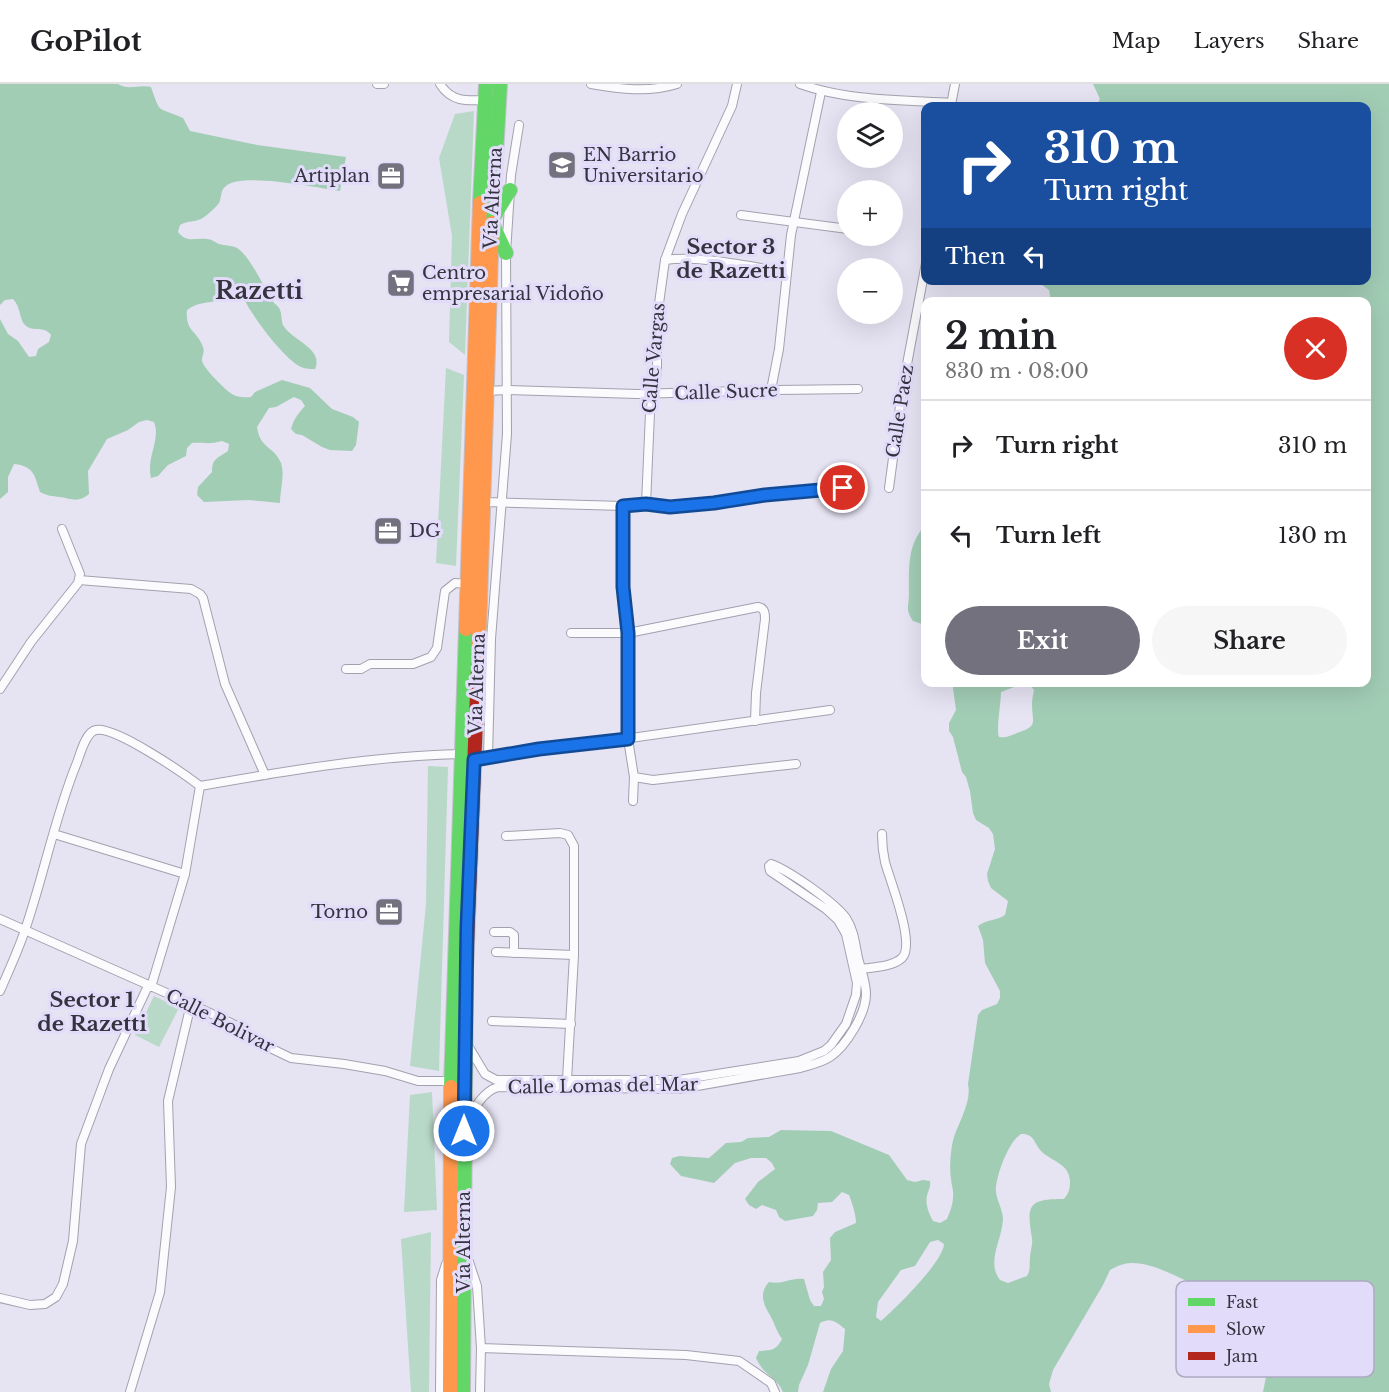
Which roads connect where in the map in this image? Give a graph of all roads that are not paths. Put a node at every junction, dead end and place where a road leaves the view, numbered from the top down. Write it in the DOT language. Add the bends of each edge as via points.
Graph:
graph roads {
  1 [pos="377,84"];
  2 [pos="384,84"];
  3 [pos="433,84"];
  4 [pos="440,84"];
  5 [pos="486,84"];
  6 [pos="500,84"];
  7 [pos="592,84"];
  8 [pos="677,84"];
  9 [pos="737,84"];
  10 [pos="800,84"];
  11 [pos="955,84"];
  12 [pos="821,92"];
  13 [pos="486,100"];
  14 [pos="921,102"];
  15 [pos="952,102"];
  16 [pos="519,125"];
  17 [pos="510,189"];
  18 [pos="741,214"];
  19 [pos="491,221"];
  20 [pos="793,222"];
  21 [pos="837,227"];
  22 [pos="506,253"];
  23 [pos="665,260"];
  24 [pos="786,272"];
  25 [pos="922,285"];
  26 [pos="858,389"];
  27 [pos="507,390"];
  28 [pos="771,390"];
  29 [pos="487,391"];
  30 [pos="652,394"];
  31 [pos="843,488"];
  32 [pos="889,488"];
  33 [pos="484,502"];
  34 [pos="502,502"];
  35 [pos="646,504"];
  36 [pos="623,506"];
  37 [pos="62,530"];
  38 [pos="79,580"];
  39 [pos="467,584"];
  40 [pos="572,633"];
  41 [pos="628,633"];
  42 [pos="346,669"];
  43 [pos="0,689"];
  44 [pos="830,710"];
  45 [pos="755,721"];
  46 [pos="628,739"];
  47 [pos="467,757"];
  48 [pos="488,757"];
  49 [pos="796,764"];
  50 [pos="266,775"];
  51 [pos="634,777"];
  52 [pos="200,786"];
  53 [pos="633,801"];
  54 [pos="54,834"];
  55 [pos="882,834"];
  56 [pos="506,836"];
  57 [pos="185,874"];
  58 [pos="0,919"];
  59 [pos="26,930"];
  60 [pos="494,932"];
  61 [pos="496,952"];
  62 [pos="514,953"];
  63 [pos="574,955"];
  64 [pos="861,969"];
  65 [pos="150,986"];
  66 [pos="0,991"];
  67 [pos="191,1004"];
  68 [pos="492,1021"];
  69 [pos="571,1024"];
  70 [pos="465,1040"];
  71 [pos="567,1080"];
  72 [pos="451,1081"];
  73 [pos="464,1131"];
  74 [pos="458,1249"];
  75 [pos="0,1298"];
  76 [pos="482,1348"];
  77 [pos="130,1392"];
  78 [pos="440,1392"];
  79 [pos="450,1392"];
  80 [pos="463,1392"];
  81 [pos="480,1392"];
  82 [pos="775,1392"];
  1 -- 2 [label="street"];
  3 -- 4 [label="street"];
  4 -- 13 [label="street" via="453,98"];
  5 -- 13 [label="highway, Vía Alterna"];
  6 -- 19 [label="highway, Vía Alterna"];
  7 -- 8 [label="street" via="629,90"];
  9 -- 23 [label="street, Calle Vargas" via="732,106"];
  10 -- 12 [label="street"];
  11 -- 15 [label="street"];
  12 -- 14 [label="street"];
  12 -- 20 [label="street"];
  13 -- 39 [label="highway, Vía Alterna" via="477,246"];
  16 -- 17 [label="street"];
  17 -- 19 [label="highway"];
  17 -- 22 [label="street"];
  18 -- 20 [label="street"];
  19 -- 22 [label="highway"];
  19 -- 29 [label="highway, Vía Alterna"];
  20 -- 21 [label="street"];
  20 -- 24 [label="street"];
  22 -- 27 [label="street"];
  23 -- 24 [label="street" via="716,262"];
  23 -- 30 [label="street, Calle Vargas"];
  24 -- 28 [label="street"];
  25 -- 32 [label="street, Calle Paez"];
  26 -- 28 [label="street, Calle Sucre"];
  27 -- 29 [label="street, Calle Sucre"];
  27 -- 30 [label="street, Calle Sucre"];
  27 -- 34 [label="street"];
  28 -- 30 [label="street, Calle Sucre"];
  29 -- 33 [label="highway, Vía Alterna"];
  30 -- 35 [label="street, Calle Vargas"];
  31 -- 35 [label="street" via="670,507"];
  33 -- 34 [label="street"];
  33 -- 47 [label="highway, Vía Alterna"];
  34 -- 36 [label="street"];
  34 -- 48 [label="street" via="491,639"];
  35 -- 36 [label="street"];
  36 -- 41 [label="street" via="623,587"];
  37 -- 38 [label="street" via="78,566"];
  38 -- 43 [label="street"];
  38 -- 50 [label="street" via="175,587 200,594 225,684"];
  39 -- 42 [label="street" via="454,583 445,591 436,648 431,657 412,664 370,664 361,669"];
  39 -- 47 [label="highway, Vía Alterna"];
  40 -- 41 [label="street"];
  41 -- 45 [label="street" via="762,608 765,620"];
  41 -- 46 [label="street"];
  44 -- 45 [label="street"];
  45 -- 46 [label="street"];
  46 -- 48 [label="street"];
  46 -- 51 [label="street"];
  47 -- 48 [label="street"];
  47 -- 50 [label="street" via="409,755"];
  47 -- 70 [label="highway, Vía Alterna"];
  47 -- 72 [label="highway, Vía Alterna"];
  49 -- 51 [label="street" via="653,780"];
  50 -- 52 [label="street"];
  51 -- 53 [label="street"];
  52 -- 54 [label="street" via="155,754 95,730 87,738 69,783"];
  52 -- 57 [label="street"];
  54 -- 57 [label="street"];
  54 -- 59 [label="street"];
  55 -- 64 [label="street" via="885,864 903,923 906,949 894,963"];
  56 -- 63 [label="street" via="560,833 573,840"];
  57 -- 65 [label="street"];
  58 -- 59 [label="street, Calle Bolivar"];
  59 -- 65 [label="street, Calle Bolivar"];
  59 -- 66 [label="street"];
  60 -- 62 [label="street" via="510,932 514,936"];
  61 -- 62 [label="street"];
  62 -- 63 [label="street"];
  63 -- 69 [label="street"];
  64 -- 71 [label="street, Calle Lomas del Mar" via="852,930 842,913 771,864 770,871 826,909 846,934 856,996 846,1024 831,1045 799,1061 689,1079"];
  64 -- 73 [label="street, Calle Lomas del Mar" via="866,997 861,1016 828,1059 800,1068 680,1089 498,1087 479,1102"];
  65 -- 67 [label="street, Calle Bolivar"];
  65 -- 75 [label="street" via="109,1069 81,1144 73,1241 63,1284 56,1297 45,1304"];
  67 -- 72 [label="street, Calle Bolivar" via="291,1058 375,1070 418,1081"];
  67 -- 77 [label="street" via="168,1101 171,1187 160,1292"];
  68 -- 69 [label="street"];
  69 -- 71 [label="street"];
  70 -- 71 [label="street, Calle Lomas del Mar" via="480,1066 496,1080"];
  70 -- 73 [label="highway, Vía Alterna"];
  72 -- 74 [label="highway, Vía Alterna"];
  73 -- 74 [label="highway, Vía Alterna"];
  74 -- 76 [label="street" via="477,1286"];
  74 -- 78 [label="street" via="441,1280"];
  74 -- 79 [label="highway, Vía Alterna"];
  74 -- 80 [label="highway, Vía Alterna"];
  76 -- 81 [label="street"];
  76 -- 82 [label="street" via="686,1355 739,1361 771,1383"];
}
